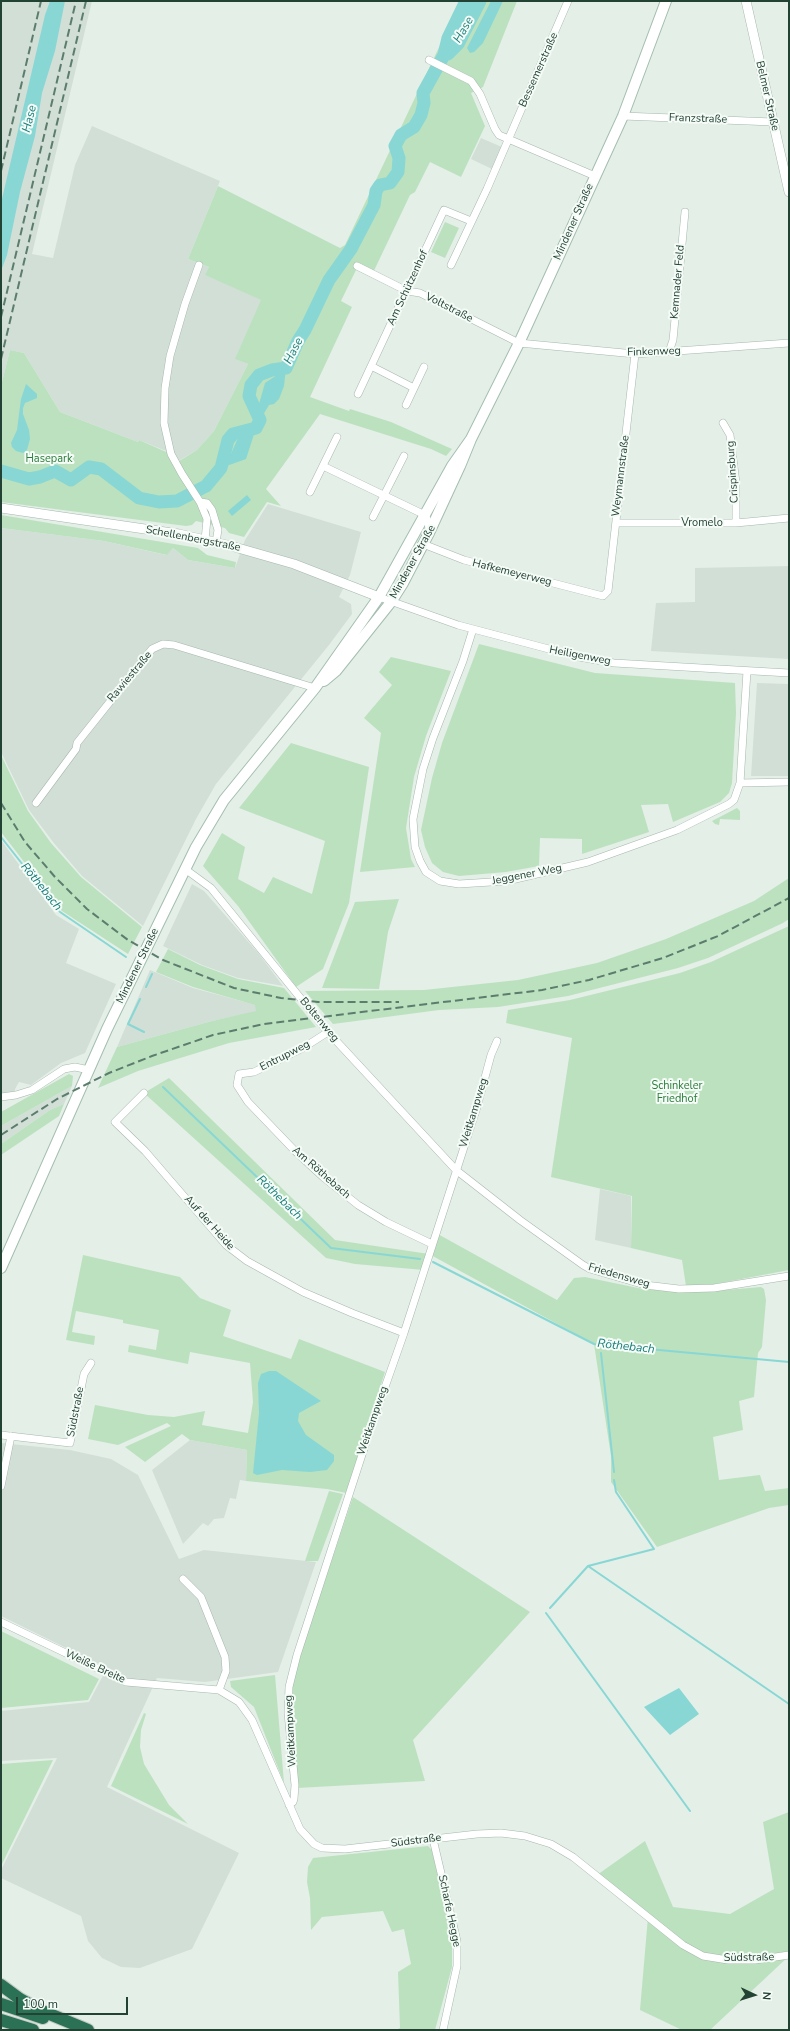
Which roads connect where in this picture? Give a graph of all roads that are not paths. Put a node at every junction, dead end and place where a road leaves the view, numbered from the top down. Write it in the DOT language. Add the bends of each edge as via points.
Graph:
graph roads {
  1 [pos="568,1"];
  2 [pos="666,1"];
  3 [pos="746,1"];
  4 [pos="429,60"];
  5 [pos="623,116"];
  6 [pos="773,122"];
  7 [pos="508,139"];
  8 [pos="785,159"];
  9 [pos="595,176"];
  10 [pos="789,192"];
  11 [pos="685,212"];
  12 [pos="471,221"];
  13 [pos="451,265"];
  14 [pos="199,266"];
  15 [pos="357,266"];
  16 [pos="407,291"];
  17 [pos="519,343"];
  18 [pos="789,343"];
  19 [pos="669,352"];
  20 [pos="635,354"];
  21 [pos="371,366"];
  22 [pos="424,367"];
  23 [pos="414,388"];
  24 [pos="358,394"];
  25 [pos="406,406"];
  26 [pos="723,423"];
  27 [pos="337,437"];
  28 [pos="471,439"];
  29 [pos="404,456"];
  30 [pos="323,466"];
  31 [pos="310,492"];
  32 [pos="384,495"];
  33 [pos="200,502"];
  34 [pos="1,508"];
  35 [pos="425,515"];
  36 [pos="373,517"];
  37 [pos="789,518"];
  38 [pos="616,523"];
  39 [pos="736,523"];
  40 [pos="429,533"];
  41 [pos="205,540"];
  42 [pos="216,542"];
  43 [pos="423,544"];
  44 [pos="603,596"];
  45 [pos="379,597"];
  46 [pos="391,602"];
  47 [pos="473,629"];
  48 [pos="747,671"];
  49 [pos="789,673"];
  50 [pos="316,688"];
  51 [pos="789,782"];
  52 [pos="740,783"];
  53 [pos="36,802"];
  54 [pos="185,869"];
  55 [pos="328,1032"];
  56 [pos="497,1041"];
  57 [pos="89,1070"];
  58 [pos="239,1074"];
  59 [pos="144,1093"];
  60 [pos="1,1096"];
  61 [pos="456,1170"];
  62 [pos="432,1244"];
  63 [pos="1,1268"];
  64 [pos="789,1276"];
  65 [pos="404,1332"];
  66 [pos="91,1363"];
  67 [pos="1,1435"];
  68 [pos="11,1436"];
  69 [pos="1,1486"];
  70 [pos="183,1579"];
  71 [pos="1,1622"];
  72 [pos="219,1690"];
  73 [pos="289,1805"];
  74 [pos="433,1838"];
  75 [pos="789,1955"];
  76 [pos="1,1985"];
  77 [pos="1,2004"];
  78 [pos="1,2020"];
  79 [pos="32,2030"];
  80 [pos="82,2030"];
  81 [pos="88,2030"];
  82 [pos="444,2030"];
  1 -- 7 [label="street, Bessemerstraße"];
  2 -- 5 [label="main road, Mindener Straße"];
  3 -- 6 [label="street, Belmer Straße"];
  4 -- 7 [label="street" via="471,81 480,94 495,129 499,135"];
  5 -- 6 [label="street, Franzstraße"];
  5 -- 9 [label="main road, Mindener Straße"];
  6 -- 8 [label="street, Belmer Straße"];
  7 -- 9 [label="street"];
  7 -- 12 [label="street"];
  8 -- 10 [label="street, Belmer Straße"];
  9 -- 17 [label="main road, Mindener Straße"];
  11 -- 19 [label="street, Kemnader Feld"];
  12 -- 13 [label="street"];
  12 -- 16 [label="street, Am Schützenhof" via="444,210"];
  14 -- 33 [label="street" via="174,341 165,388 164,423 174,460"];
  15 -- 16 [label="street, Voltstraße"];
  16 -- 17 [label="street, Voltstraße" via="420,293"];
  16 -- 21 [label="street, Am Schützenhof"];
  17 -- 20 [label="street, Finkenweg"];
  17 -- 28 [label="main road, Mindener Straße"];
  18 -- 19 [label="street, Finkenweg"];
  19 -- 20 [label="street, Finkenweg"];
  20 -- 38 [label="street, Weymannstraße"];
  21 -- 23 [label="street"];
  21 -- 24 [label="street, Am Schützenhof"];
  22 -- 23 [label="street"];
  23 -- 25 [label="street"];
  26 -- 39 [label="street, Crispinsburg" via="730,435 736,484"];
  27 -- 30 [label="street"];
  28 -- 35 [label="main road, Mindener Straße" via="452,466"];
  28 -- 40 [label="main road, Mindener Straße"];
  29 -- 32 [label="street"];
  30 -- 31 [label="street"];
  30 -- 32 [label="street"];
  32 -- 35 [label="street"];
  32 -- 36 [label="street"];
  33 -- 41 [label="street" via="208,522"];
  33 -- 42 [label="street" via="207,503 214,515 218,530"];
  34 -- 41 [label="street, Schellenbergstraße" via="180,534"];
  35 -- 40 [label="street"];
  35 -- 45 [label="main road, Mindener Straße"];
  37 -- 39 [label="street, Vromelo"];
  38 -- 39 [label="street, Vromelo"];
  38 -- 44 [label="street, Weymannstraße" via="608,591"];
  40 -- 43 [label="main road, Mindener Straße"];
  41 -- 42 [label="street, Schellenbergstraße"];
  42 -- 45 [label="street, Schellenbergstraße" via="279,559"];
  43 -- 44 [label="street, Hafkemeyerweg" via="464,560"];
  43 -- 46 [label="main road, Mindener Straße"];
  45 -- 46 [label="street, Heiligenweg"];
  45 -- 50 [label="main road, Mindener Straße"];
  46 -- 47 [label="street, Heiligenweg"];
  46 -- 50 [label="main road, Mindener Straße" via="336,671"];
  47 -- 48 [label="street, Heiligenweg" via="579,657 614,663"];
  47 -- 52 [label="street, Jeggener Weg" via="433,738 413,819 415,847 420,861 426,872 440,881 459,884 507,881 610,856 677,830 723,808 734,800"];
  48 -- 49 [label="street, Heiligenweg"];
  48 -- 52 [label="street, Jeggener Weg"];
  50 -- 53 [label="street, Rawiestraße" via="174,645 163,644 152,649 77,743 76,749"];
  50 -- 54 [label="main road, Mindener Straße" via="224,800"];
  51 -- 52 [label="street"];
  54 -- 55 [label="street, Boltenweg" via="211,888"];
  54 -- 57 [label="main road, Mindener Straße"];
  55 -- 58 [label="street, Entrupweg" via="303,1048 254,1072"];
  55 -- 61 [label="street, Boltenweg"];
  56 -- 61 [label="street, Weitkampweg"];
  57 -- 60 [label="street" via="64,1068 32,1090"];
  57 -- 63 [label="main road, Mindener Straße"];
  58 -- 62 [label="street, Am Röthebach" via="236,1085 248,1102 295,1152 323,1177 358,1205"];
  59 -- 65 [label="street, Auf der Heide" via="115,1122 145,1151 226,1244 247,1261 303,1292 352,1314"];
  61 -- 62 [label="street, Weitkampweg"];
  61 -- 64 [label="street, Friedensweg" via="520,1220 590,1269 644,1285 679,1289 714,1288"];
  62 -- 65 [label="street, Weitkampweg"];
  65 -- 73 [label="street, Weitkampweg" via="296,1655 289,1687 288,1712 295,1784 293,1802"];
  66 -- 68 [label="street, Südstraße" via="84,1374 70,1444"];
  67 -- 68 [label="street, Südstraße"];
  68 -- 69 [label="street"];
  70 -- 72 [label="street" via="201,1598 226,1657 226,1671"];
  71 -- 72 [label="street, Weiße Breite" via="126,1682"];
  72 -- 73 [label="street, Südstraße" via="239,1702 252,1720"];
  73 -- 74 [label="street, Südstraße" via="300,1828 322,1848 345,1849"];
  74 -- 75 [label="street, Südstraße" via="501,1833 526,1836 551,1844 597,1875 683,1945 703,1956 728,1960 755,1960"];
  74 -- 82 [label="street, Scharfe Hegge" via="457,1940 457,1966"];
  76 -- 81 [label="highway" via="40,2010"];
  77 -- 80 [label="highway"];
  78 -- 79 [label="highway"];
}
